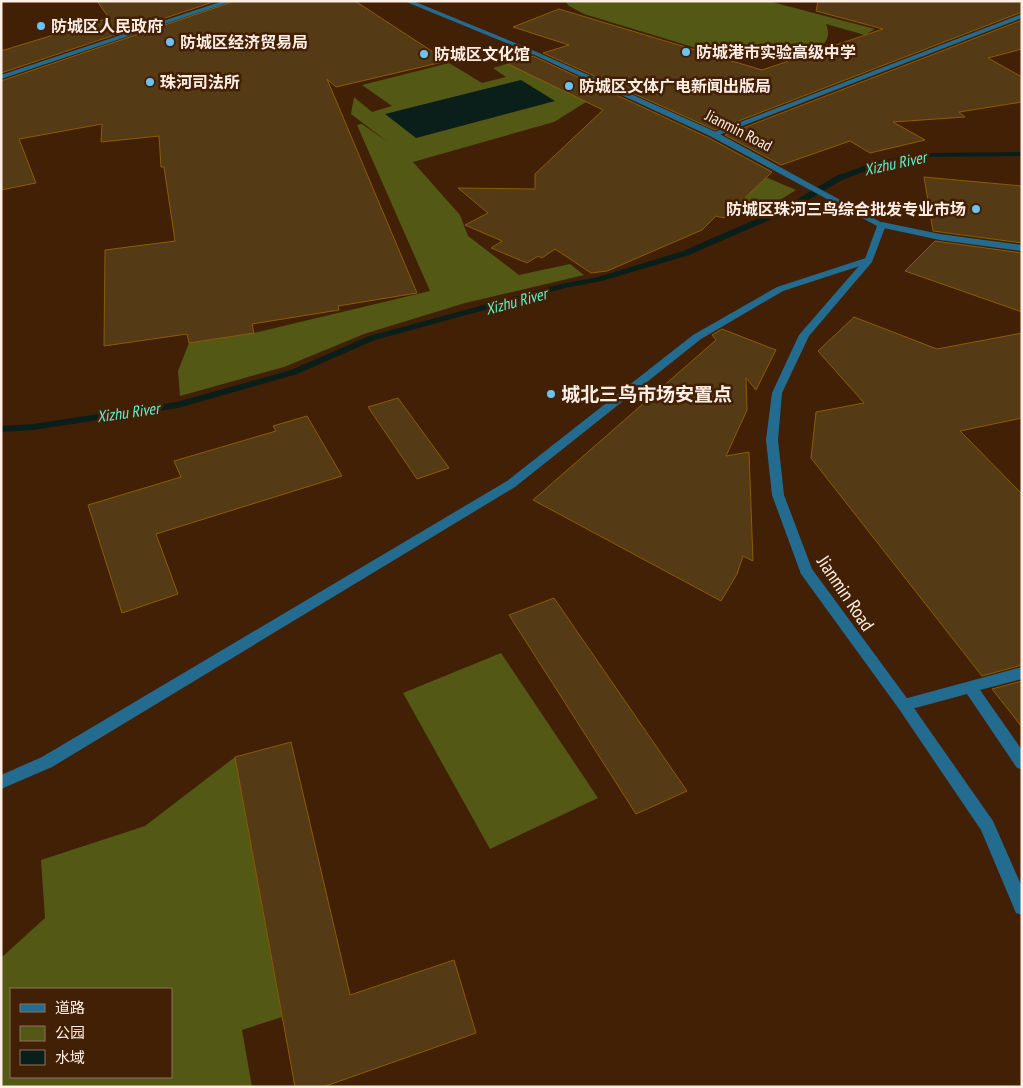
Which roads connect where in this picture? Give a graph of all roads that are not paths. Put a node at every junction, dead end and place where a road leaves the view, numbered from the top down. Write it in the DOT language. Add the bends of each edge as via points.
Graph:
graph roads {
  1 [pos="230,1"];
  2 [pos="407,1"];
  3 [pos="1022,16"];
  4 [pos="1,77"];
  5 [pos="713,134"];
  6 [pos="882,225"];
  7 [pos="1022,248"];
  8 [pos="869,260"];
  9 [pos="1022,673"];
  10 [pos="970,687"];
  11 [pos="904,706"];
  12 [pos="1022,763"];
  13 [pos="1,782"];
  14 [pos="1022,907"];
  1 -- 4 [label="street"];
  2 -- 5 [label="street, Jianmin Road" via="528,50"];
  3 -- 5 [label="street"];
  5 -- 6 [label="street, Jianmin Road"];
  6 -- 7 [label="street"];
  6 -- 8 [label="street, Jianmin Road"];
  8 -- 11 [label="street, Jianmin Road" via="804,335 778,394 772,440 778,495 806,570"];
  8 -- 13 [label="street" via="780,289 697,337 511,484 47,762"];
  9 -- 10 [label="street"];
  10 -- 11 [label="street"];
  10 -- 12 [label="street"];
  11 -- 14 [label="street, Jianmin Road" via="987,826"];
}
